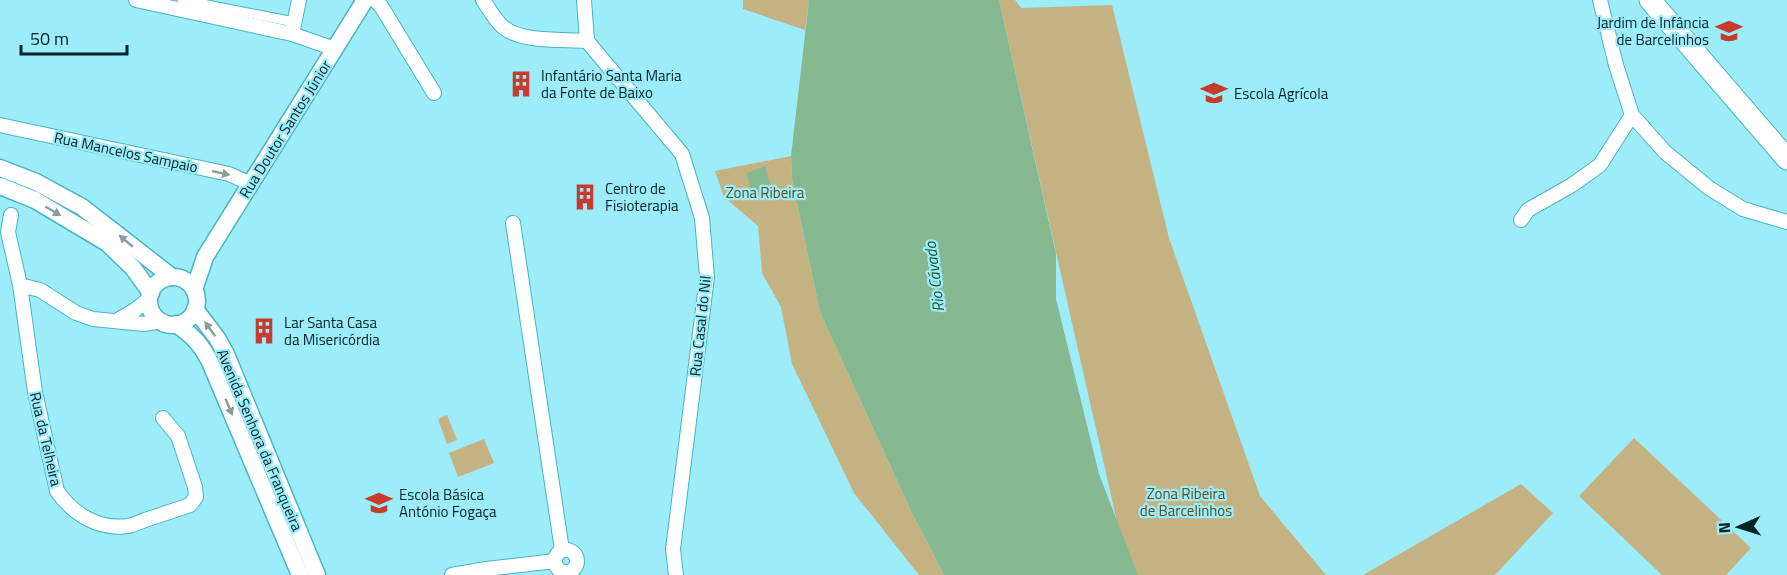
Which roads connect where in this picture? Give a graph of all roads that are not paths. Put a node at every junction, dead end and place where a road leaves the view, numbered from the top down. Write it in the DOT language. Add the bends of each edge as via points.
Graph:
graph roads {
  1 [pos="136,0"];
  2 [pos="182,0"];
  3 [pos="298,0"];
  4 [pos="366,0"];
  5 [pos="375,0"];
  6 [pos="483,0"];
  7 [pos="584,0"];
  8 [pos="1600,0"];
  9 [pos="1650,0"];
  10 [pos="293,28"];
  11 [pos="587,41"];
  12 [pos="335,49"];
  13 [pos="434,93"];
  14 [pos="1632,115"];
  15 [pos="0,125"];
  16 [pos="1787,159"];
  17 [pos="0,168"];
  18 [pos="251,184"];
  19 [pos="0,186"];
  20 [pos="11,215"];
  21 [pos="1521,220"];
  22 [pos="1787,222"];
  23 [pos="513,223"];
  24 [pos="205,257"];
  25 [pos="174,277"];
  26 [pos="20,285"];
  27 [pos="195,290"];
  28 [pos="150,296"];
  29 [pos="195,309"];
  30 [pos="118,320"];
  31 [pos="169,323"];
  32 [pos="163,418"];
  33 [pos="300,575"];
  34 [pos="317,575"];
  35 [pos="452,575"];
  36 [pos="676,575"];
  1 -- 10 [label="street"];
  2 -- 10 [label="street"];
  3 -- 10 [label="street"];
  4 -- 12 [label="street, Rua Doutor Santos Júnior"];
  5 -- 13 [label="street"];
  6 -- 11 [label="street" via="504,28 521,37"];
  7 -- 11 [label="street"];
  8 -- 14 [label="street"];
  9 -- 16 [label="main road"];
  10 -- 12 [label="street"];
  11 -- 36 [label="street, Rua Casal do Nil" via="682,154 702,218 707,277 673,549"];
  12 -- 18 [label="street, Rua Doutor Santos Júnior"];
  14 -- 21 [label="street" via="1600,165 1528,210"];
  14 -- 22 [label="street" via="1665,152 1709,188 1743,209"];
  15 -- 18 [label="street, Rua Mancelos Sampaio, one-way" via="229,174"];
  25 -- 17 [label="street, one-way" via="82,207"];
  18 -- 24 [label="street, Rua Doutor Santos Júnior"];
  19 -- 28 [label="street, one-way" via="35,200 107,243 134,268"];
  20 -- 26 [label="street, Rua da Telheira" via="9,232"];
  23 -- 35 [label="street" via="559,556"];
  24 -- 25 [label="street, Rua Doutor Santos Júnior"];
  24 -- 27 [label="street, Rua Doutor Santos Júnior"];
  25 -- 27 [label="street" via="187,281"];
  25 -- 28 [label="street" via="159,282"];
  26 -- 30 [label="street" via="40,290 76,313 93,319"];
  26 -- 32 [label="street, Rua da Telheira" via="35,392 57,491 75,512 92,522 128,526 190,505 196,497 195,488 177,436"];
  27 -- 29 [label="street"];
  28 -- 30 [label="street"];
  28 -- 31 [label="street" via="152,311"];
  29 -- 31 [label="street" via="188,319"];
  34 -- 29 [label="street, Avenida Senhora da Franqueira, one-way" via="225,354"];
  30 -- 31 [label="street"];
  31 -- 33 [label="street, Avenida Senhora da Franqueira, one-way" via="193,335 203,348"];
}
